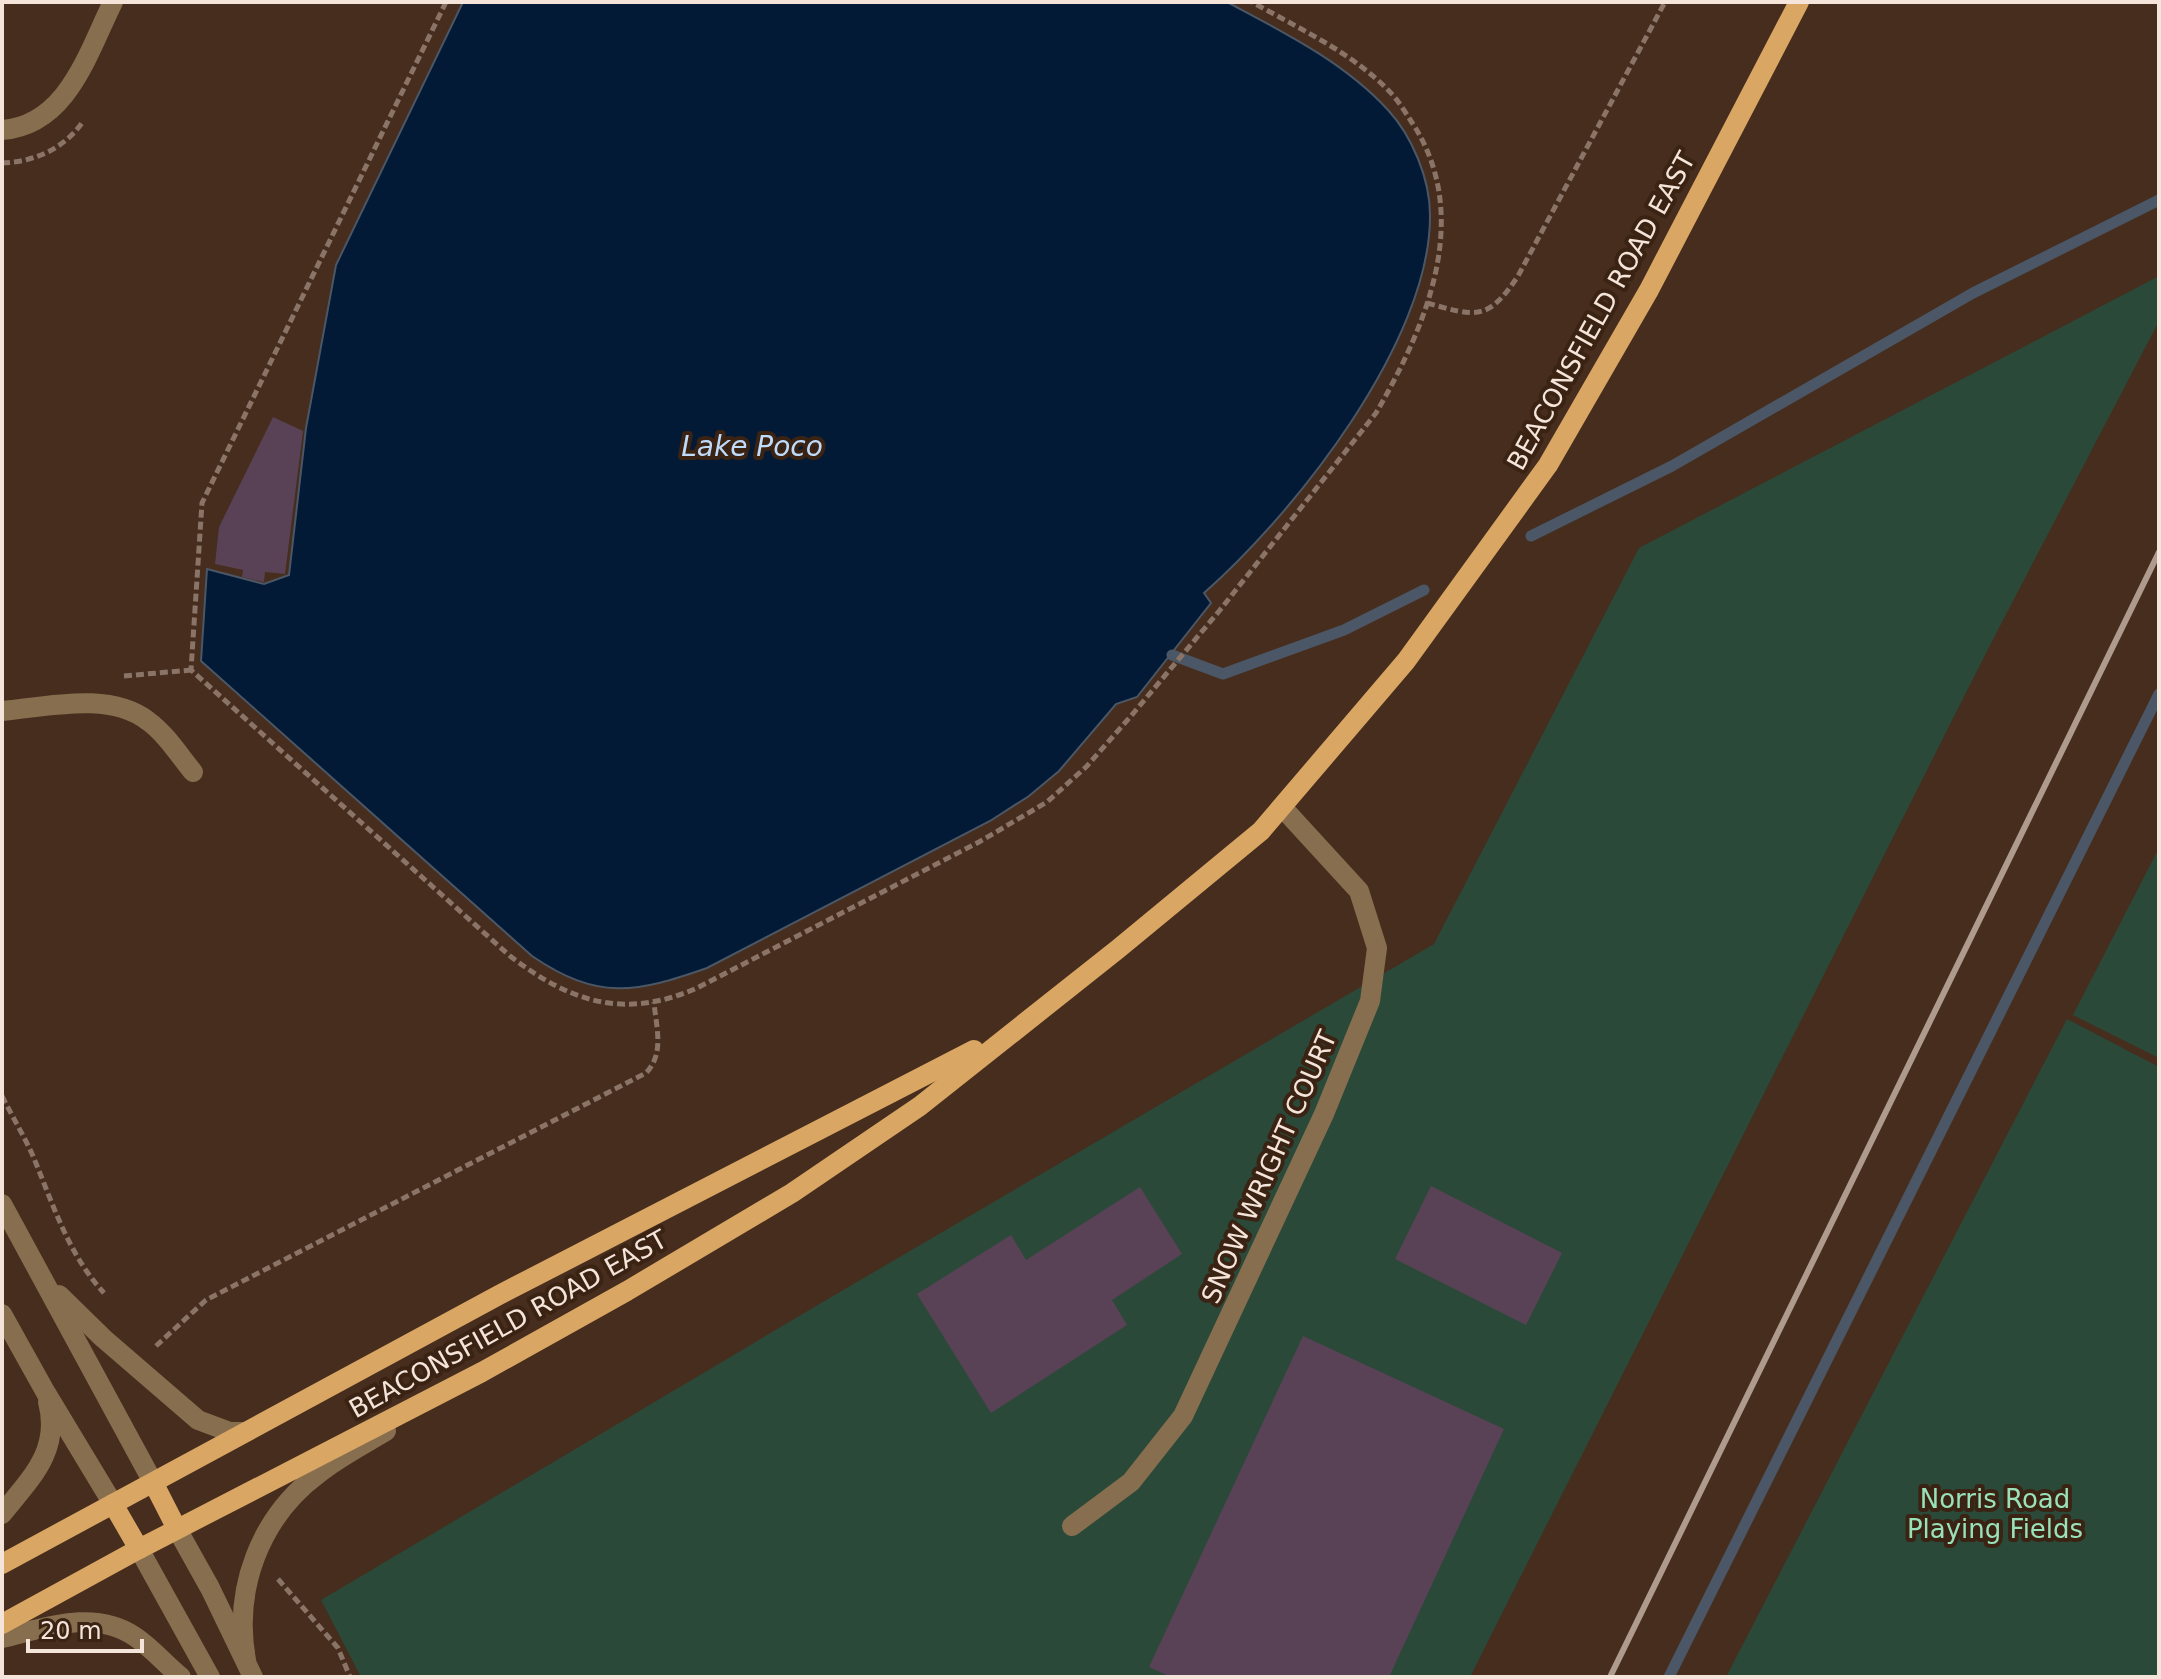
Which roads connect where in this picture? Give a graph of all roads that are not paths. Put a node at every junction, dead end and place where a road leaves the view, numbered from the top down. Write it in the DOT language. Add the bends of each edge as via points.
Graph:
graph roads {
  1 [pos="113,2"];
  2 [pos="1799,2"];
  3 [pos="2,130"];
  4 [pos="2,711"];
  5 [pos="193,772"];
  6 [pos="1282,807"];
  7 [pos="1013,1030"];
  8 [pos="2,1204"];
  9 [pos="40,1275"];
  10 [pos="2,1314"];
  11 [pos="482,1372"];
  12 [pos="46,1393"];
  13 [pos="246,1432"];
  14 [pos="154,1484"];
  15 [pos="113,1504"];
  16 [pos="2,1514"];
  17 [pos="1072,1526"];
  18 [pos="177,1529"];
  19 [pos="139,1549"];
  20 [pos="2,1564"];
  21 [pos="2,1624"];
  22 [pos="2,1638"];
  23 [pos="250,1668"];
  24 [pos="181,1677"];
  25 [pos="210,1677"];
  1 -- 3 [label="street" via="61,101 31,124"];
  2 -- 6 [label="main road, BEACONSFIELD ROAD EAST" via="1649,290 1548,465 1406,661"];
  4 -- 5 [label="street" via="117,707 151,722"];
  6 -- 7 [label="main road, BEACONSFIELD ROAD EAST" via="1261,831"];
  6 -- 17 [label="street, SNOW WRIGHT COURT" via="1359,891 1377,948 1370,1001 1324,1114 1183,1416 1131,1482"];
  7 -- 11 [label="main road, BEACONSFIELD ROAD EAST" via="920,1106 792,1193"];
  7 -- 13 [label="main road, BEACONSFIELD ROAD EAST"];
  8 -- 9 [label="street"];
  9 -- 13 [label="street" via="198,1420"];
  9 -- 14 [label="street"];
  10 -- 12 [label="street"];
  11 -- 18 [label="main road, BEACONSFIELD ROAD EAST"];
  11 -- 23 [label="street" via="318,1474 284,1506 255,1558 243,1603"];
  12 -- 15 [label="street"];
  12 -- 16 [label="street" via="50,1434 45,1459"];
  13 -- 14 [label="main road, BEACONSFIELD ROAD EAST"];
  14 -- 15 [label="main road, BEACONSFIELD ROAD EAST"];
  14 -- 18 [label="main road"];
  15 -- 19 [label="main road"];
  15 -- 20 [label="main road, BEACONSFIELD ROAD EAST"];
  18 -- 19 [label="main road, BEACONSFIELD ROAD EAST"];
  18 -- 23 [label="street"];
  19 -- 21 [label="main road, BEACONSFIELD ROAD EAST"];
  19 -- 25 [label="street"];
  22 -- 24 [label="street" via="71,1622 101,1623 135,1637"];
}
